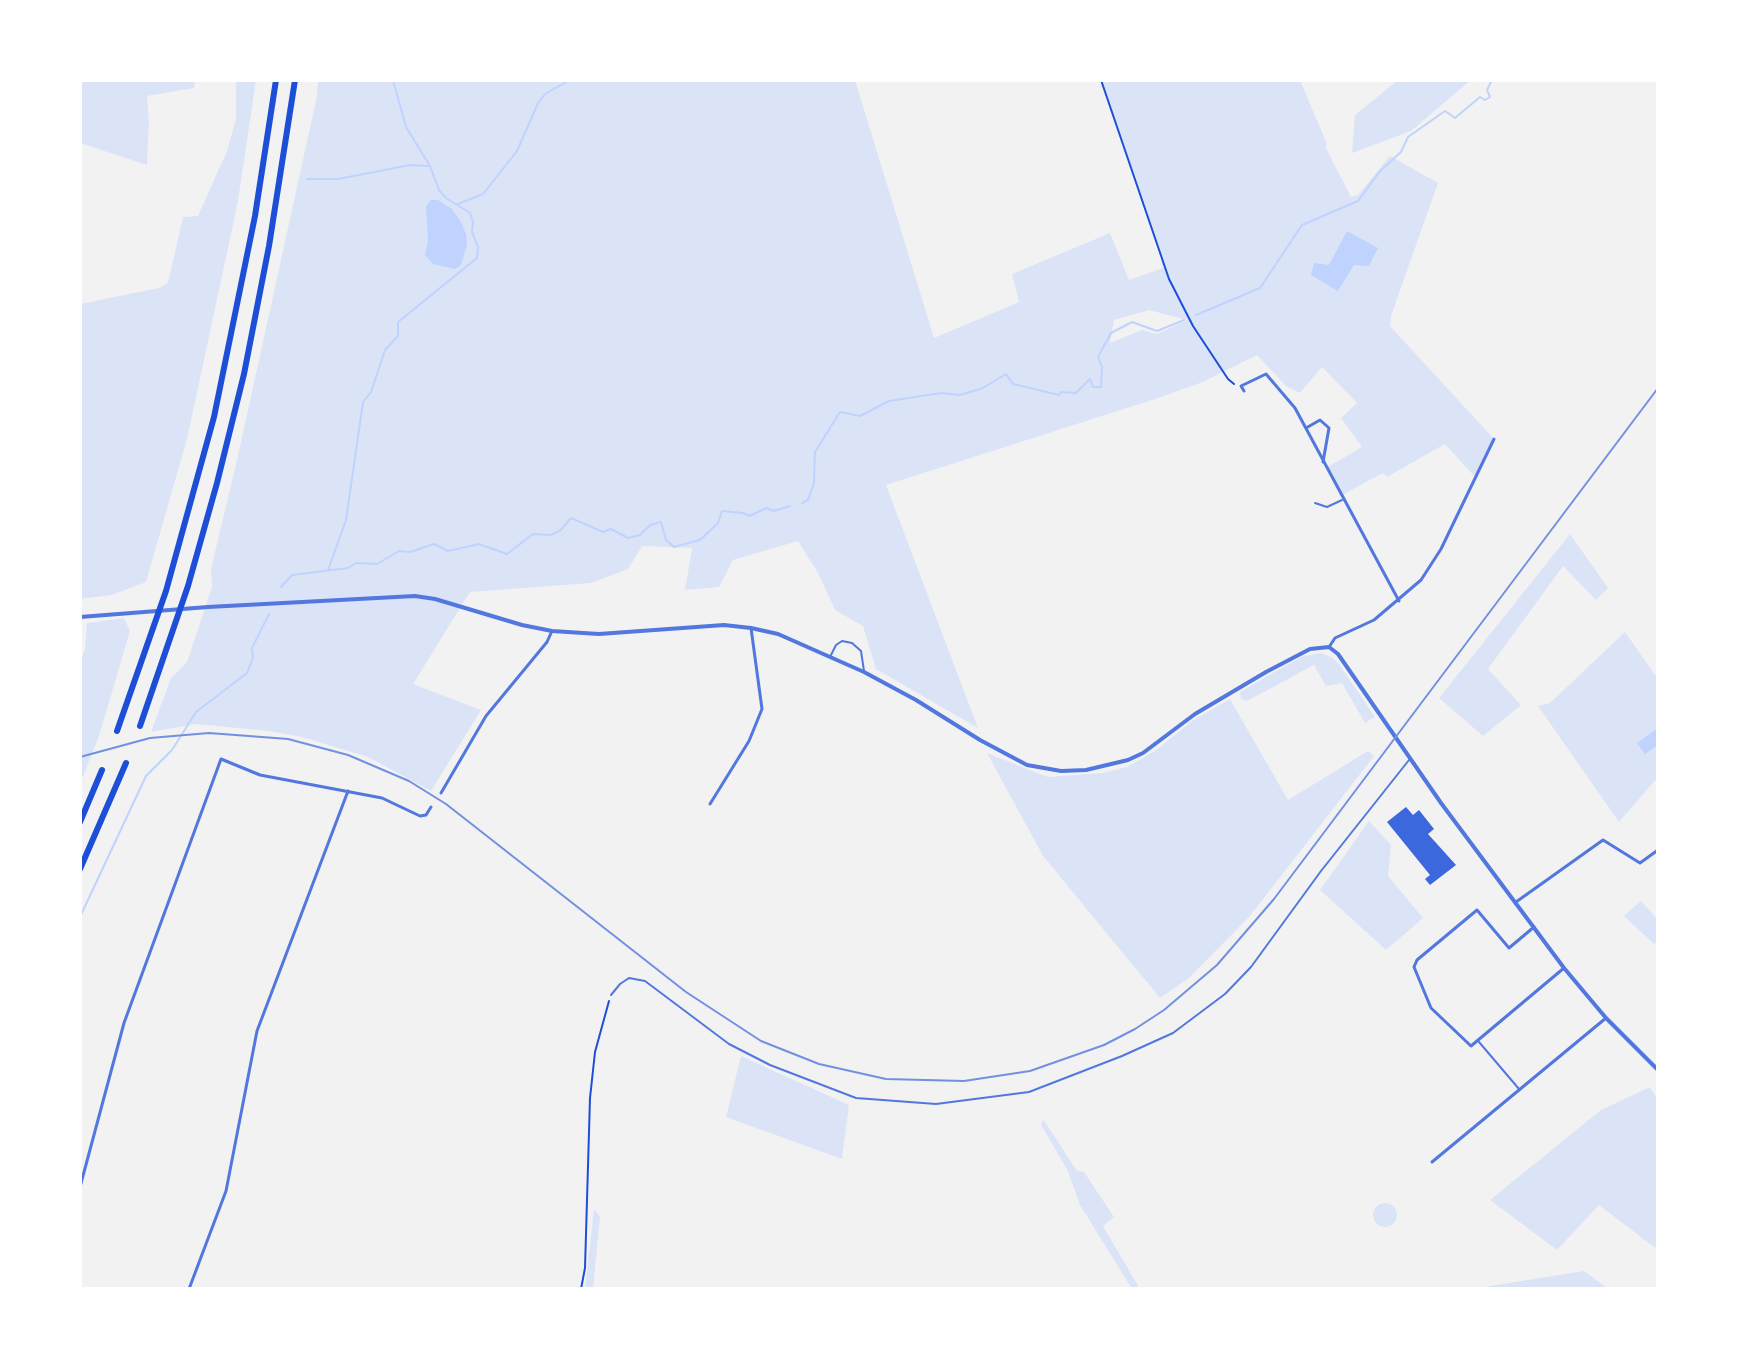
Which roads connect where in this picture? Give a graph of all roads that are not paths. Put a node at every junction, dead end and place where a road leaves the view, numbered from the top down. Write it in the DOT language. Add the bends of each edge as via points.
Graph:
graph roads {
  1 [pos="276,80"];
  2 [pos="295,80"];
  3 [pos="1242,388"];
  4 [pos="1306,428"];
  5 [pos="1494,439"];
  6 [pos="1323,462"];
  7 [pos="1342,500"];
  8 [pos="1315,503"];
  9 [pos="1399,601"];
  10 [pos="80,617"];
  11 [pos="751,628"];
  12 [pos="552,631"];
  13 [pos="1329,647"];
  14 [pos="830,657"];
  15 [pos="864,672"];
  16 [pos="140,726"];
  17 [pos="117,731"];
  18 [pos="1410,759"];
  19 [pos="126,763"];
  20 [pos="102,770"];
  21 [pos="348,791"];
  22 [pos="441,793"];
  23 [pos="710,804"];
  24 [pos="431,807"];
  25 [pos="80,822"];
  26 [pos="1658,850"];
  27 [pos="80,869"];
  28 [pos="1515,903"];
  29 [pos="1534,927"];
  30 [pos="1564,968"];
  31 [pos="611,995"];
  32 [pos="1606,1018"];
  33 [pos="1479,1041"];
  34 [pos="1658,1070"];
  35 [pos="1520,1090"];
  36 [pos="1432,1162"];
  37 [pos="80,1187"];
  38 [pos="189,1289"];
  1 -- 17 [label="highway" via="214,417 166,591"];
  2 -- 16 [label="highway" via="240,388 188,586"];
  3 -- 4 [label="street" via="1266,374"];
  4 -- 6 [label="street"];
  4 -- 6 [label="street" via="1320,420 1329,428"];
  5 -- 9 [label="street" via="1441,549"];
  6 -- 7 [label="street"];
  7 -- 8 [label="lane" via="1327,507"];
  7 -- 9 [label="street"];
  9 -- 13 [label="street" via="1335,638"];
  10 -- 12 [label="street" via="415,596"];
  11 -- 12 [label="street"];
  11 -- 14 [label="street"];
  11 -- 23 [label="street" via="762,709"];
  12 -- 22 [label="street" via="486,716"];
  13 -- 15 [label="street" via="1310,649 1266,672 1143,753 1086,770 1027,765"];
  13 -- 18 [label="street"];
  14 -- 15 [label="street"];
  14 -- 15 [label="lane" via="842,641 852,643 861,651"];
  18 -- 28 [label="street"];
  18 -- 31 [label="lane" via="1225,994 1173,1033 1029,1092 936,1104 856,1098 729,1044 636,977"];
  19 -- 27 [label="highway"];
  20 -- 25 [label="highway"];
  21 -- 24 [label="street" via="382,798 420,816"];
  21 -- 37 [label="street" via="260,775 221,759 124,1023"];
  21 -- 38 [label="street" via="257,1031 226,1191"];
  26 -- 28 [label="street" via="1640,863 1603,840"];
  28 -- 29 [label="street"];
  29 -- 30 [label="street"];
  29 -- 33 [label="street" via="1509,948 1477,910 1417,960 1414,967 1431,1008 1466,1043"];
  30 -- 32 [label="street"];
  30 -- 33 [label="street"];
  32 -- 34 [label="street"];
  32 -- 35 [label="street"];
  33 -- 35 [label="lane"];
  35 -- 36 [label="street"];
}
